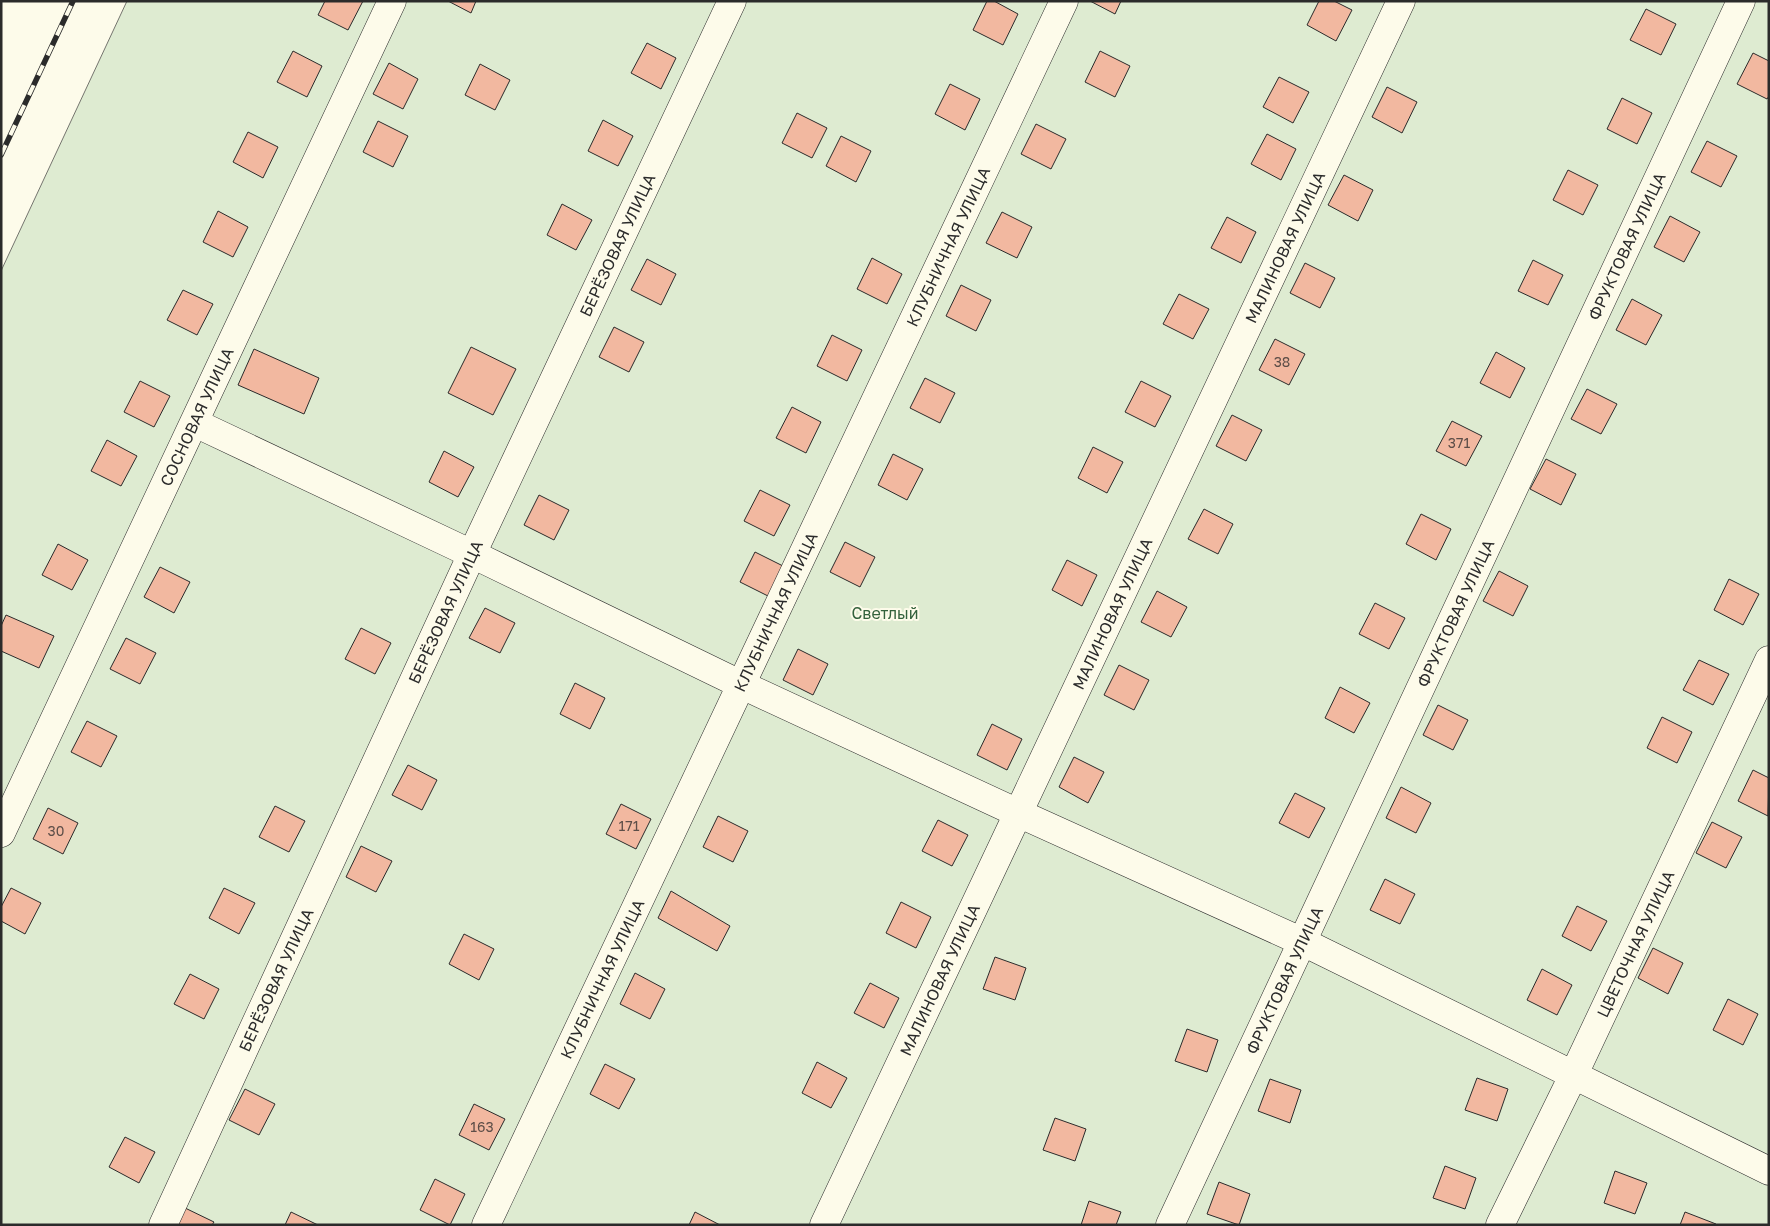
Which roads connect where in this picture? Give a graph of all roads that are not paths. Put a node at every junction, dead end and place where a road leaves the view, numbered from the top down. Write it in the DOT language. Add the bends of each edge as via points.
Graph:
graph roads {
  1 [pos="392,1"];
  2 [pos="732,1"];
  3 [pos="1064,1"];
  4 [pos="1400,1"];
  5 [pos="1741,1"];
  6 [pos="194,423"];
  7 [pos="472,554"];
  8 [pos="1769,660"];
  9 [pos="742,685"];
  10 [pos="1018,813"];
  11 [pos="1,834"];
  12 [pos="1303,942"];
  13 [pos="1574,1074"];
  14 [pos="1769,1171"];
  15 [pos="162,1225"];
  16 [pos="486,1225"];
  17 [pos="824,1225"];
  18 [pos="1170,1225"];
  19 [pos="1500,1225"];
  1 -- 6 [label="street, СОСНОВАЯ УЛИЦА"];
  2 -- 7 [label="street, БЕРЁЗОВАЯ УЛИЦА"];
  3 -- 9 [label="street, КЛУБНИЧНАЯ УЛИЦА"];
  4 -- 10 [label="street, МАЛИНОВАЯ УЛИЦА"];
  5 -- 12 [label="street, ФРУКТОВАЯ УЛИЦА"];
  6 -- 7 [label="street"];
  6 -- 11 [label="street, СОСНОВАЯ УЛИЦА"];
  7 -- 9 [label="street"];
  7 -- 15 [label="street, БЕРЁЗОВАЯ УЛИЦА"];
  8 -- 13 [label="street, ЦВЕТОЧНАЯ УЛИЦА"];
  9 -- 10 [label="street"];
  9 -- 16 [label="street, КЛУБНИЧНАЯ УЛИЦА"];
  10 -- 12 [label="street"];
  10 -- 17 [label="street, МАЛИНОВАЯ УЛИЦА"];
  12 -- 13 [label="street"];
  12 -- 18 [label="street, ФРУКТОВАЯ УЛИЦА"];
  13 -- 14 [label="street"];
  13 -- 19 [label="street, ЦВЕТОЧНАЯ УЛИЦА"];
}
